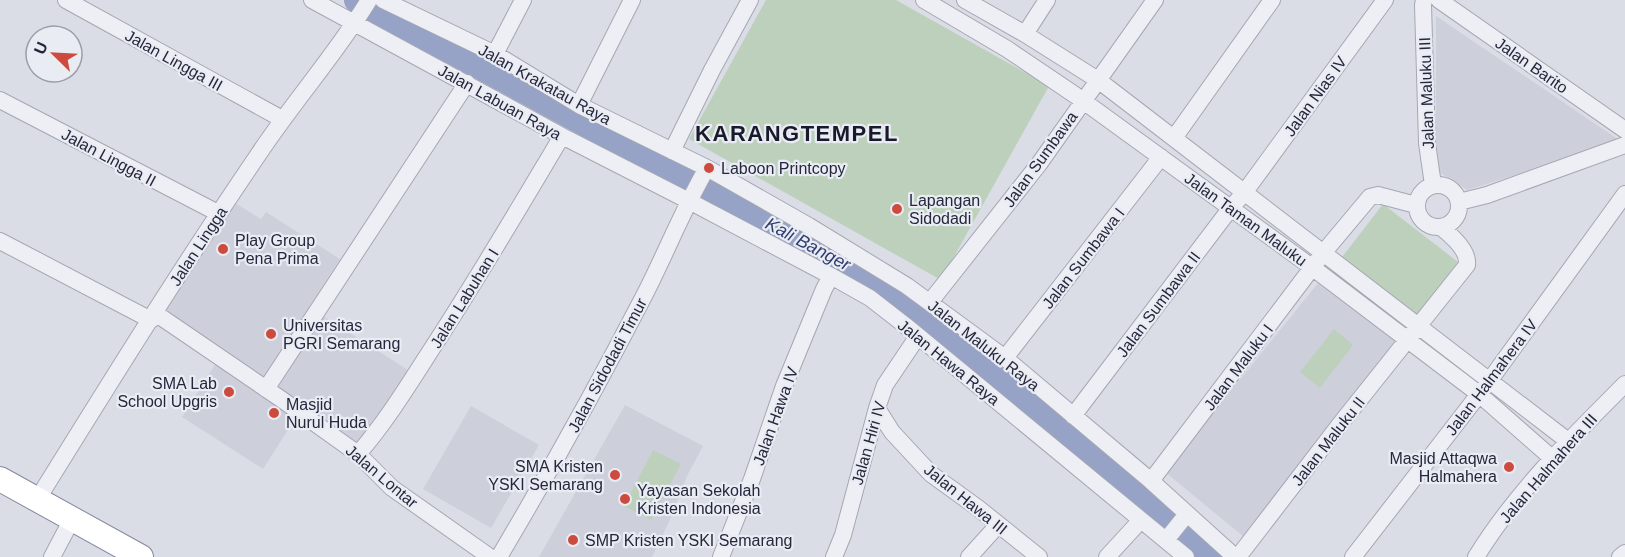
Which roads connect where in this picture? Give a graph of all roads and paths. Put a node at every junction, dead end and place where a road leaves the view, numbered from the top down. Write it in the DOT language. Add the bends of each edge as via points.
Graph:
graph roads {
  1 [pos="66,0"];
  2 [pos="312,0"];
  3 [pos="369,0"];
  4 [pos="523,0"];
  5 [pos="632,0"];
  6 [pos="750,0"];
  7 [pos="925,0"];
  8 [pos="965,0"];
  9 [pos="1047,0"];
  10 [pos="1155,0"];
  11 [pos="1272,0"];
  12 [pos="1385,0"];
  13 [pos="1424,0"];
  14 [pos="1439,0"];
  15 [pos="391,2"];
  16 [pos="356,21"];
  17 [pos="1025,33"];
  18 [pos="495,54"];
  19 [pos="1098,80"];
  20 [pos="467,83"];
  21 [pos="0,100"];
  22 [pos="1083,100"];
  23 [pos="579,105"];
  24 [pos="282,119"];
  25 [pos="1625,130"];
  26 [pos="562,136"];
  27 [pos="1174,138"];
  28 [pos="1625,146"];
  29 [pos="672,151"];
  30 [pos="1161,157"];
  31 [pos="706,170"];
  32 [pos="1433,185"];
  33 [pos="1244,193"];
  34 [pos="1625,194"];
  35 [pos="690,199"];
  36 [pos="1459,202"];
  37 [pos="1416,205"];
  38 [pos="1230,209"];
  39 [pos="218,213"];
  40 [pos="1442,228"];
  41 [pos="0,241"];
  42 [pos="1324,252"];
  43 [pos="1313,268"];
  44 [pos="831,276"];
  45 [pos="930,302"];
  46 [pos="153,316"];
  47 [pos="1419,326"];
  48 [pos="918,336"];
  49 [pos="1408,339"];
  50 [pos="1005,358"];
  51 [pos="1490,380"];
  52 [pos="1625,384"];
  53 [pos="266,389"];
  54 [pos="1479,394"];
  55 [pos="877,408"];
  56 [pos="1073,416"];
  57 [pos="1568,441"];
  58 [pos="358,454"];
  59 [pos="1553,459"];
  60 [pos="0,479"];
  61 [pos="1151,481"];
  62 [pos="37,500"];
  63 [pos="1185,517"];
  64 [pos="72,519"];
  65 [pos="1141,520"];
  66 [pos="998,525"];
  67 [pos="1168,538"];
  68 [pos="1625,553"];
  69 [pos="52,557"];
  70 [pos="141,557"];
  71 [pos="490,557"];
  72 [pos="499,557"];
  73 [pos="722,557"];
  74 [pos="834,557"];
  75 [pos="969,557"];
  76 [pos="1039,557"];
  77 [pos="1107,557"];
  78 [pos="1186,557"];
  79 [pos="1237,557"];
  80 [pos="1353,557"];
  81 [pos="1476,557"];
  82 [pos="1620,557"];
  1 -- 24 [label="street, Jalan Lingga III"];
  2 -- 16 [label="street, Jalan Labuan Raya"];
  3 -- 16 [label="street, Jalan Lingga"];
  4 -- 18 [label="street"];
  5 -- 23 [label="street"];
  6 -- 29 [label="street"];
  7 -- 22 [label="street, Jalan Taman Maluku"];
  8 -- 17 [label="street, Jalan Taman Maluku"];
  9 -- 17 [label="street"];
  10 -- 19 [label="street, Jalan Sumbawa"];
  11 -- 27 [label="street"];
  12 -- 33 [label="street, Jalan Nias IV"];
  13 -- 32 [label="street, Jalan Maluku III" via="1427,143"];
  14 -- 25 [label="street, Jalan Barito"];
  15 -- 18 [label="street, Jalan Krakatau Raya"];
  16 -- 20 [label="street, Jalan Labuan Raya"];
  16 -- 24 [label="street, Jalan Lingga"];
  17 -- 19 [label="street, Jalan Taman Maluku"];
  18 -- 23 [label="street, Jalan Krakatau Raya"];
  19 -- 22 [label="street, Jalan Sumbawa"];
  19 -- 27 [label="street, Jalan Taman Maluku"];
  20 -- 26 [label="street, Jalan Labuan Raya"];
  20 -- 53 [label="street"];
  21 -- 39 [label="street, Jalan Lingga II"];
  22 -- 30 [label="street, Jalan Taman Maluku"];
  22 -- 45 [label="street, Jalan Sumbawa" via="1040,164"];
  23 -- 29 [label="street, Jalan Krakatau Raya"];
  24 -- 39 [label="street, Jalan Lingga"];
  26 -- 35 [label="street, Jalan Labuan Raya"];
  26 -- 58 [label="street, Jalan Labuhan I" via="470,291"];
  27 -- 33 [label="street, Jalan Taman Maluku"];
  28 -- 36 [label="street"];
  29 -- 31 [label="street, Jalan Krakatau Raya"];
  30 -- 38 [label="street, Jalan Taman Maluku"];
  30 -- 50 [label="street, Jalan Sumbawa I"];
  31 -- 35 [label="street, Jalan Sidodadi Timur"];
  31 -- 45 [label="street, Jalan Maluku Raya" via="809,226"];
  32 -- 36 [label="street" via="1445,186"];
  32 -- 37 [label="street" via="1424,190"];
  33 -- 38 [label="street, Jalan Sumbawa II"];
  33 -- 42 [label="street, Jalan Taman Maluku"];
  34 -- 51 [label="street, Jalan Halmahera IV"];
  35 -- 44 [label="street, Jalan Hawa Raya"];
  35 -- 72 [label="street, Jalan Sidodadi Timur" via="602,377"];
  36 -- 40 [label="street" via="1458,213"];
  37 -- 40 [label="street" via="1422,221"];
  37 -- 42 [label="street" via="1372,195"];
  38 -- 43 [label="street, Jalan Taman Maluku"];
  38 -- 56 [label="street, Jalan Sumbawa II"];
  39 -- 46 [label="street, Jalan Lingga"];
  40 -- 47 [label="street, Jalan Maluku II" via="1468,262"];
  41 -- 46 [label="street, Jalan Lontar"];
  42 -- 43 [label="street, Jalan Maluku I"];
  42 -- 47 [label="street, Jalan Taman Maluku"];
  43 -- 49 [label="street, Jalan Taman Maluku"];
  43 -- 61 [label="street, Jalan Maluku I"];
  44 -- 48 [label="street, Jalan Hawa Raya" via="870,298"];
  44 -- 73 [label="street, Jalan Hawa IV" via="784,386"];
  45 -- 50 [label="street, Jalan Maluku Raya"];
  46 -- 53 [label="street, Jalan Lontar"];
  46 -- 62 [label="street, Jalan Lingga"];
  47 -- 49 [label="street, Jalan Maluku II"];
  47 -- 51 [label="street, Jalan Taman Maluku"];
  48 -- 55 [label="street, Jalan Hiri IV" via="885,385"];
  48 -- 65 [label="street, Jalan Hawa Raya"];
  49 -- 54 [label="street, Jalan Taman Maluku"];
  49 -- 79 [label="street, Jalan Maluku II"];
  50 -- 56 [label="street, Jalan Maluku Raya"];
  51 -- 54 [label="street, Jalan Halmahera IV"];
  51 -- 57 [label="street, Jalan Taman Maluku"];
  52 -- 57 [label="street, Jalan Halmahera III"];
  53 -- 58 [label="street, Jalan Lontar"];
  54 -- 59 [label="street, Jalan Taman Maluku"];
  54 -- 80 [label="street, Jalan Halmahera IV"];
  55 -- 66 [label="street, Jalan Hawa III" via="892,432 931,474"];
  55 -- 74 [label="street, Jalan Hiri IV"];
  56 -- 61 [label="street, Jalan Maluku Raya"];
  57 -- 59 [label="street, Jalan Halmahera III"];
  58 -- 71 [label="street, Jalan Lontar" via="392,488"];
  59 -- 81 [label="street, Jalan Halmahera III"];
  60 -- 62 [label="highway"];
  61 -- 63 [label="street, Jalan Maluku Raya"];
  62 -- 64 [label="highway"];
  63 -- 67 [label="street"];
  63 -- 79 [label="street, Jalan Maluku Raya"];
  64 -- 69 [label="street"];
  64 -- 70 [label="highway"];
  65 -- 67 [label="street, Jalan Hawa Raya"];
  65 -- 77 [label="street"];
  66 -- 75 [label="street"];
  66 -- 76 [label="street, Jalan Hawa III"];
  67 -- 78 [label="street, Jalan Hawa Raya"];
  68 -- 82 [label="street"];
}
